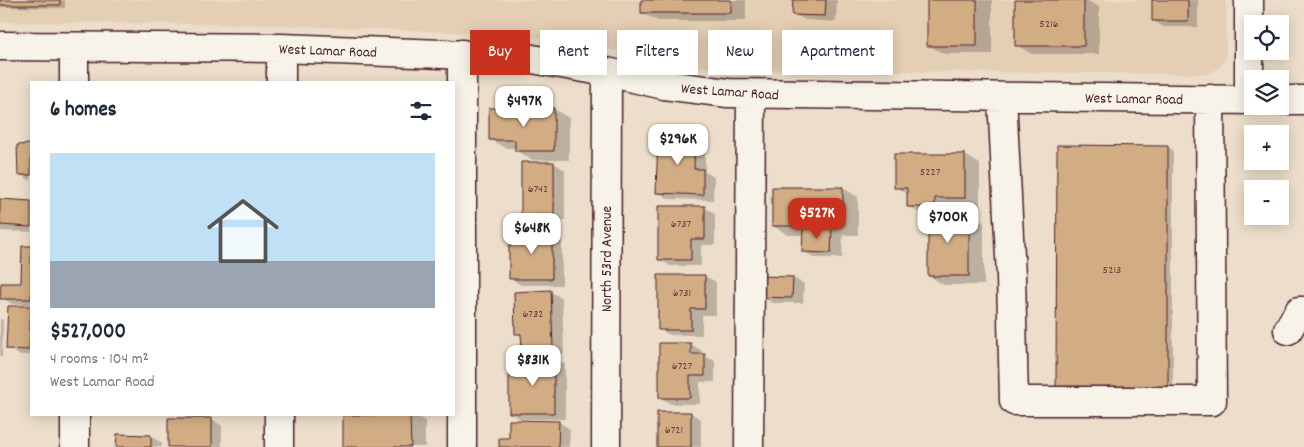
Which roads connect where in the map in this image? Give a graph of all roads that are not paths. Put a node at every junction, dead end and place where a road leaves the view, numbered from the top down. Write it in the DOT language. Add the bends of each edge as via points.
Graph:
graph roads {
  1 [pos="1249,0"];
  2 [pos="0,46"];
  3 [pos="74,47"];
  4 [pos="281,48"];
  5 [pos="462,54"];
  6 [pos="540,60"];
  7 [pos="1250,70"];
  8 [pos="607,72"];
  9 [pos="607,75"];
  10 [pos="74,81"];
  11 [pos="281,81"];
  12 [pos="751,94"];
  13 [pos="1002,97"];
  14 [pos="1210,99"];
  15 [pos="1244,100"];
  16 [pos="1289,100"];
  17 [pos="1304,100"];
  18 [pos="75,416"];
  19 [pos="279,416"];
  20 [pos="75,447"];
  21 [pos="279,447"];
  22 [pos="462,447"];
  23 [pos="606,447"];
  24 [pos="749,447"];
  1 -- 7 [label="street"];
  2 -- 3 [label="street, West Lamar Road"];
  3 -- 4 [label="street, West Lamar Road"];
  3 -- 10 [label="street"];
  4 -- 5 [label="street, West Lamar Road"];
  4 -- 11 [label="street"];
  5 -- 6 [label="street, West Lamar Road"];
  5 -- 22 [label="street"];
  8 -- 12 [label="street, West Lamar Road" via="664,85"];
  9 -- 23 [label="street, North 53rd Avenue"];
  12 -- 13 [label="street, West Lamar Road"];
  12 -- 24 [label="street"];
  13 -- 14 [label="street, West Lamar Road"];
  13 -- 14 [label="street" via="1014,401 1212,401"];
  14 -- 15 [label="street, West Lamar Road"];
  16 -- 17 [label="street"];
  18 -- 20 [label="street"];
  19 -- 21 [label="street"];
}
